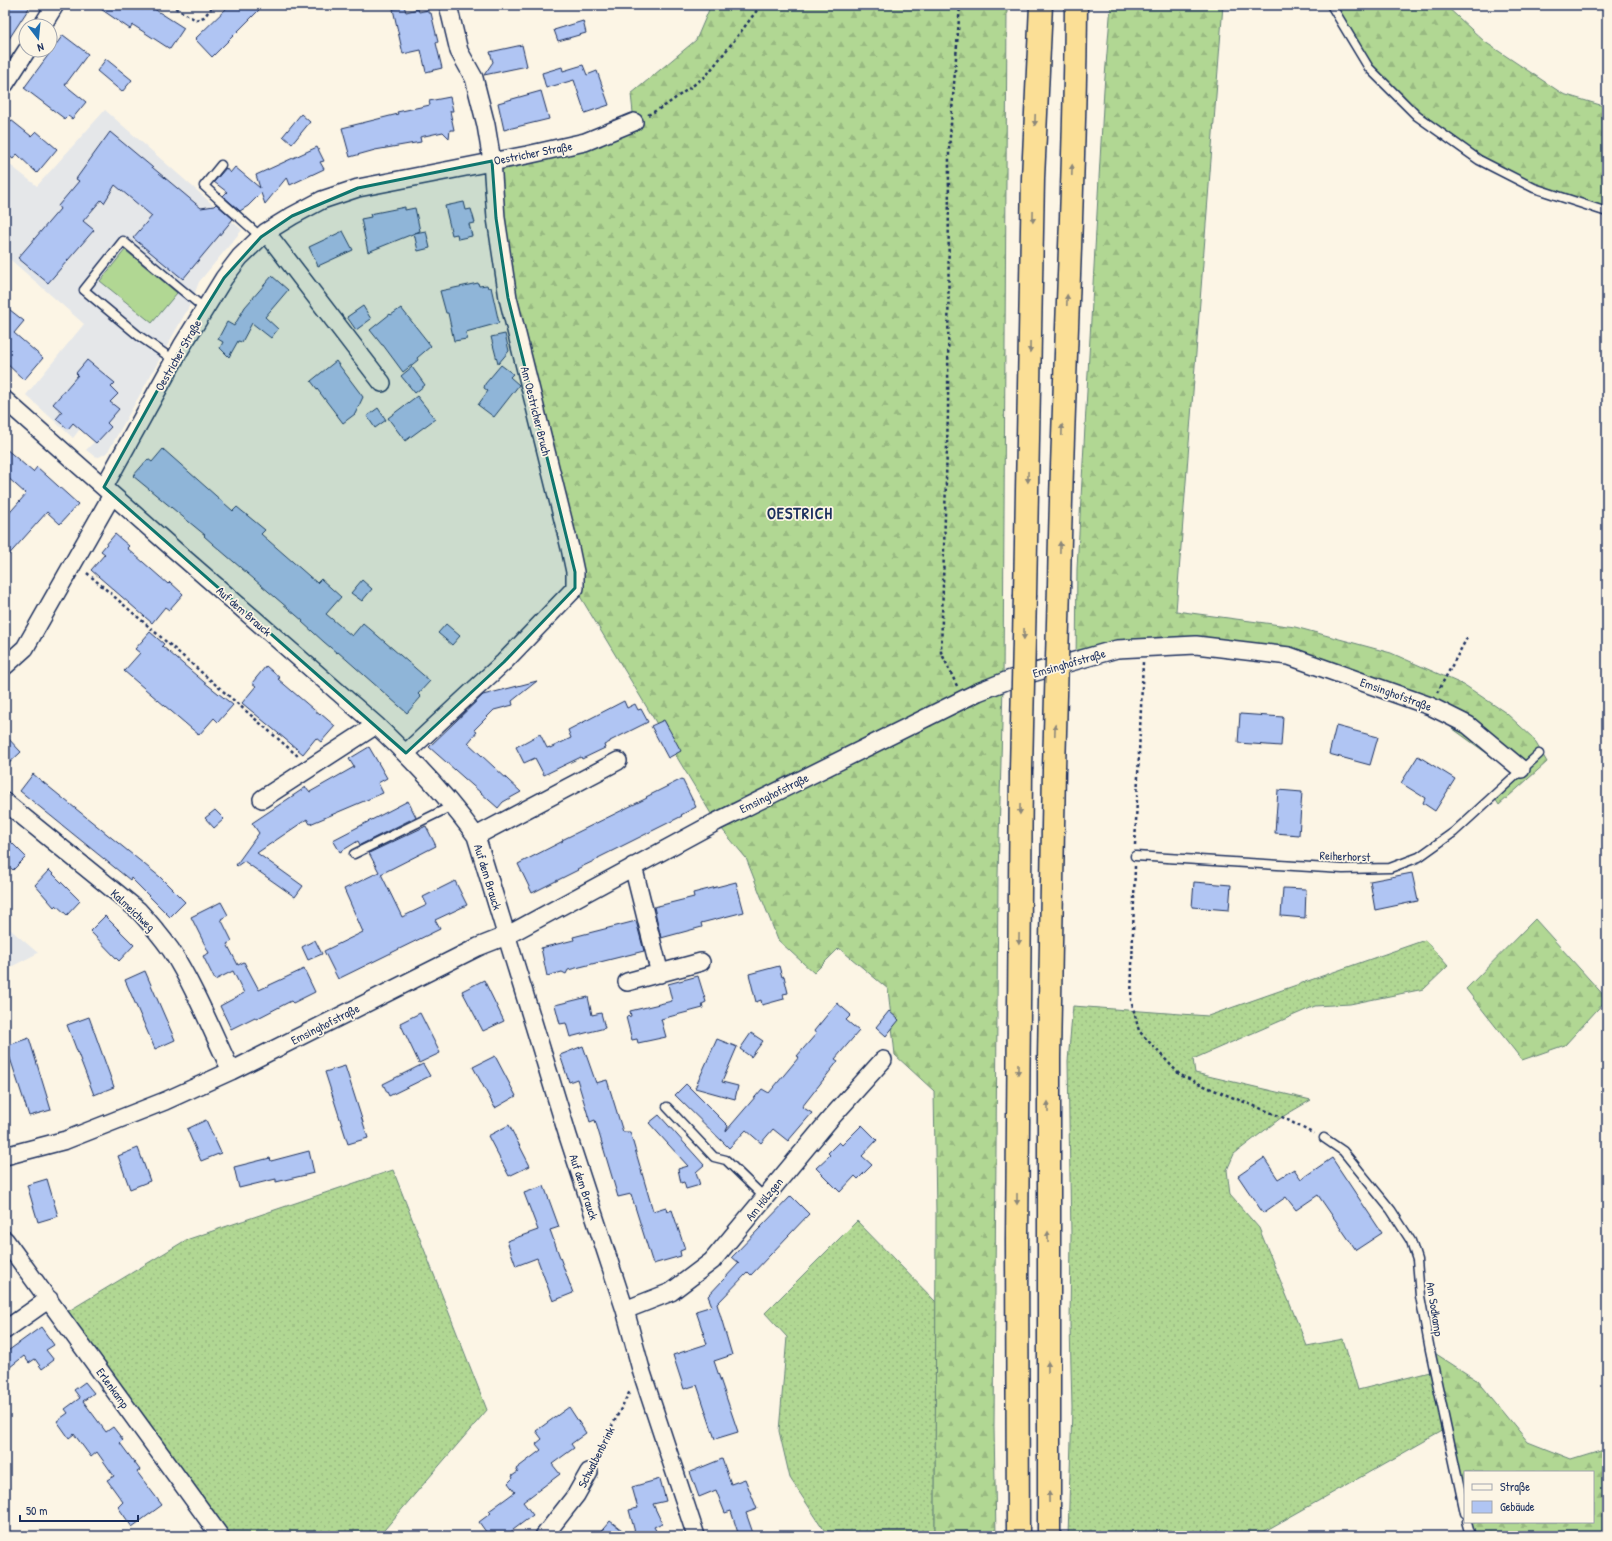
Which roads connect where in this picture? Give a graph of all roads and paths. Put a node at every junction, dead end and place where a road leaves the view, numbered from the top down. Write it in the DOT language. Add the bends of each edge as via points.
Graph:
graph roads {
  1 [pos="55,5"];
  2 [pos="170,5"];
  3 [pos="214,5"];
  4 [pos="448,5"];
  5 [pos="761,5"];
  6 [pos="960,5"];
  7 [pos="1026,5"];
  8 [pos="1040,5"];
  9 [pos="1076,5"];
  10 [pos="1091,5"];
  11 [pos="1332,5"];
  12 [pos="47,18"];
  13 [pos="22,58"];
  14 [pos="1036,81"];
  15 [pos="5,84"];
  16 [pos="1076,90"];
  17 [pos="634,122"];
  18 [pos="492,161"];
  19 [pos="221,165"];
  20 [pos="1607,212"];
  21 [pos="264,235"];
  22 [pos="205,309"];
  23 [pos="174,360"];
  24 [pos="382,382"];
  25 [pos="5,400"];
  26 [pos="108,491"];
  27 [pos="74,562"];
  28 [pos="1467,638"];
  29 [pos="1142,648"];
  30 [pos="5,666"];
  31 [pos="963,699"];
  32 [pos="1430,706"];
  33 [pos="376,725"];
  34 [pos="406,753"];
  35 [pos="1539,754"];
  36 [pos="618,761"];
  37 [pos="310,767"];
  38 [pos="1521,769"];
  39 [pos="262,799"];
  40 [pos="5,802"];
  41 [pos="452,806"];
  42 [pos="476,836"];
  43 [pos="354,854"];
  44 [pos="1135,856"];
  45 [pos="633,866"];
  46 [pos="506,936"];
  47 [pos="701,962"];
  48 [pos="660,974"];
  49 [pos="627,982"];
  50 [pos="882,1060"];
  51 [pos="231,1071"];
  52 [pos="667,1107"];
  53 [pos="1324,1138"];
  54 [pos="5,1156"];
  55 [pos="765,1198"];
  56 [pos="5,1240"];
  57 [pos="49,1299"];
  58 [pos="624,1310"];
  59 [pos="5,1330"];
  60 [pos="642,1373"];
  61 [pos="589,1472"];
  62 [pos="1464,1508"];
  63 [pos="1467,1523"];
  64 [pos="220,1536"];
  65 [pos="544,1536"];
  66 [pos="696,1536"];
  67 [pos="1018,1536"];
  68 [pos="1049,1536"];
  69 [pos="1471,1536"];
  1 -- 12 [label="street"];
  2 -- 3 [label="path" via="196,20 204,17"];
  4 -- 18 [label="street, Am Oestricher Bruch" via="459,51 474,78"];
  5 -- 17 [label="path" via="706,76 666,105"];
  6 -- 31 [label="path" via="949,150 948,412 941,652"];
  7 -- 14 [label="highway"];
  8 -- 14 [label="highway"];
  9 -- 16 [label="highway"];
  10 -- 16 [label="highway" via="1088,39"];
  11 -- 20 [label="lane" via="1369,68 1417,116 1479,160 1534,188"];
  13 -- 15 [label="street"];
  14 -- 67 [label="highway, one-way, bridge" via="1021,770 1017,1256"];
  68 -- 16 [label="highway, one-way, bridge" via="1049,1058 1054,769 1061,469"];
  17 -- 18 [label="street, Oestricher Straße" via="585,142"];
  18 -- 21 [label="street, Oestricher Straße" via="358,188 322,200"];
  18 -- 34 [label="street, Am Oestricher Bruch" via="496,218 508,298 570,548 575,588 504,662"];
  19 -- 21 [label="lane" via="204,186"];
  21 -- 22 [label="street, Oestricher Straße" via="240,257"];
  21 -- 24 [label="street"];
  22 -- 23 [label="street, Oestricher Straße"];
  22 -- 23 [label="lane" via="123,242 84,290 139,336"];
  23 -- 26 [label="street, Oestricher Straße"];
  25 -- 26 [label="street, Auf dem Brauck"];
  26 -- 27 [label="street"];
  26 -- 33 [label="street, Auf dem Brauck"];
  27 -- 30 [label="street" via="25,648"];
  27 -- 37 [label="path"];
  28 -- 32 [label="path"];
  29 -- 31 [label="street, Emsinghofstraße" via="1117,649 1076,660 1003,682"];
  29 -- 32 [label="street, Emsinghofstraße" via="1196,645 1289,656"];
  29 -- 44 [label="path"];
  31 -- 45 [label="street, Emsinghofstraße"];
  32 -- 38 [label="street, Emsinghofstraße" via="1468,725"];
  33 -- 34 [label="street, Auf dem Brauck"];
  33 -- 37 [label="street"];
  34 -- 41 [label="street, Auf dem Brauck"];
  35 -- 38 [label="lane, Reiherhorst"];
  36 -- 42 [label="street, Auf dem Brauck"];
  37 -- 39 [label="street"];
  38 -- 44 [label="lane, Reiherhorst" via="1454,832 1419,857 1390,868 1343,868"];
  40 -- 51 [label="street, Kalmeichweg" via="138,910 155,929 187,978"];
  41 -- 42 [label="street, Auf dem Brauck"];
  41 -- 43 [label="lane"];
  42 -- 46 [label="street, Auf dem Brauck"];
  44 -- 53 [label="path" via="1130,1000 1139,1031 1180,1074 1282,1117"];
  45 -- 46 [label="street, Emsinghofstraße"];
  45 -- 48 [label="street"];
  46 -- 51 [label="street, Emsinghofstraße" via="478,947"];
  46 -- 58 [label="street, Auf dem Brauck"];
  47 -- 48 [label="street"];
  48 -- 49 [label="street"];
  50 -- 55 [label="street, Am Hölzgen"];
  51 -- 54 [label="street, Emsinghofstraße" via="165,1101 66,1140"];
  52 -- 55 [label="lane" via="714,1157 726,1160"];
  53 -- 62 [label="lane, Am Sodkamp" via="1343,1151 1391,1210 1411,1241 1417,1260 1420,1296 1430,1350"];
  55 -- 58 [label="street, Am Hölzgen" via="712,1261 671,1292"];
  56 -- 57 [label="street, Erlenkamp"];
  57 -- 59 [label="street"];
  57 -- 64 [label="street, Erlenkamp"];
  58 -- 60 [label="street, Auf dem Brauck"];
  60 -- 61 [label="path, Schwalbenbrink" via="632,1387"];
  60 -- 66 [label="street, Auf dem Brauck"];
  61 -- 65 [label="street, Schwalbenbrink" via="576,1495"];
  63 -- 69 [label="lane"];
}
